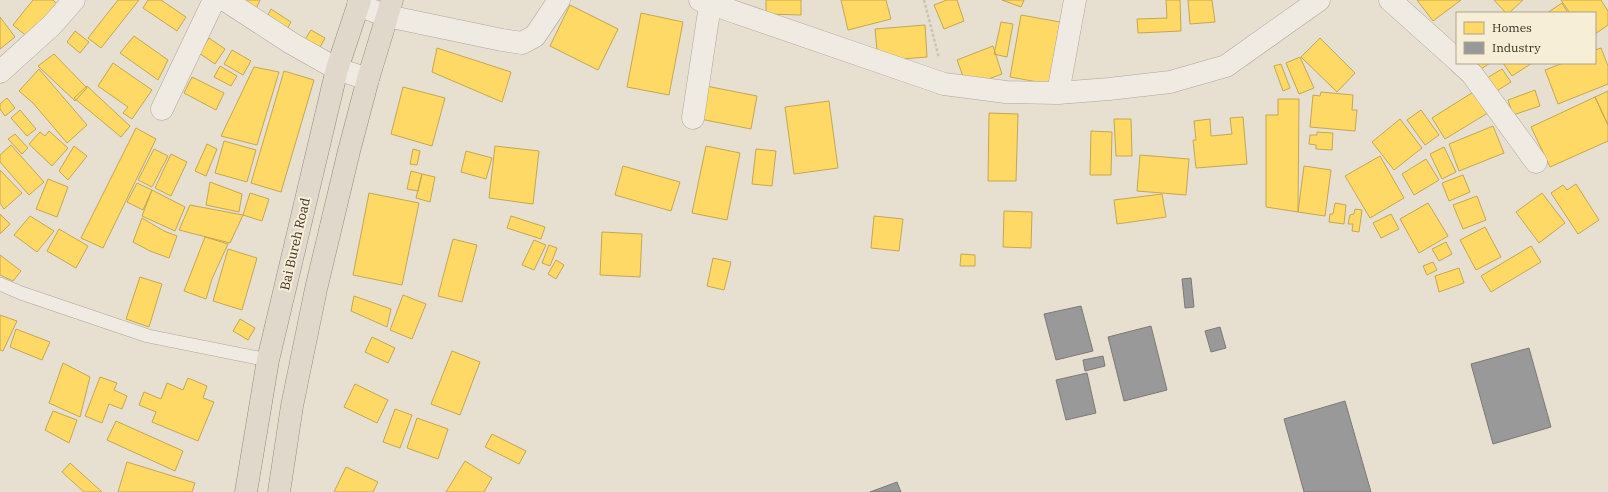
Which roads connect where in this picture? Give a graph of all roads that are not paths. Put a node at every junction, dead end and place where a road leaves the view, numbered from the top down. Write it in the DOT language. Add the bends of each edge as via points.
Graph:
graph roads {
  1 [pos="74,0"];
  2 [pos="214,0"];
  3 [pos="225,0"];
  4 [pos="559,0"];
  5 [pos="1075,0"];
  6 [pos="1319,0"];
  7 [pos="1390,0"];
  8 [pos="359,2"];
  9 [pos="705,2"];
  10 [pos="390,8"];
  11 [pos="1456,59"];
  12 [pos="1461,64"];
  13 [pos="337,69"];
  14 [pos="0,72"];
  15 [pos="368,79"];
  16 [pos="1058,93"];
  17 [pos="162,109"];
  18 [pos="693,118"];
  19 [pos="1536,162"];
  20 [pos="0,284"];
  21 [pos="268,360"];
  22 [pos="246,492"];
  23 [pos="279,492"];
  1 -- 14 [label="street" via="52,25"];
  2 -- 17 [label="street"];
  3 -- 13 [label="street"];
  4 -- 10 [label="street" via="535,36 522,42 502,40"];
  5 -- 16 [label="street"];
  6 -- 16 [label="street" via="1226,66 1170,82"];
  7 -- 11 [label="street"];
  8 -- 10 [label="street"];
  8 -- 13 [label="highway, Bai Bureh Road"];
  9 -- 16 [label="street" via="944,84 1006,92"];
  9 -- 18 [label="street"];
  10 -- 15 [label="highway"];
  12 -- 19 [label="street" via="1472,74"];
  13 -- 15 [label="street"];
  13 -- 21 [label="highway, Bai Bureh Road"];
  15 -- 23 [label="highway" via="316,289 292,406"];
  20 -- 21 [label="lane" via="148,336"];
  21 -- 22 [label="highway, Bai Bureh Road"];
}
